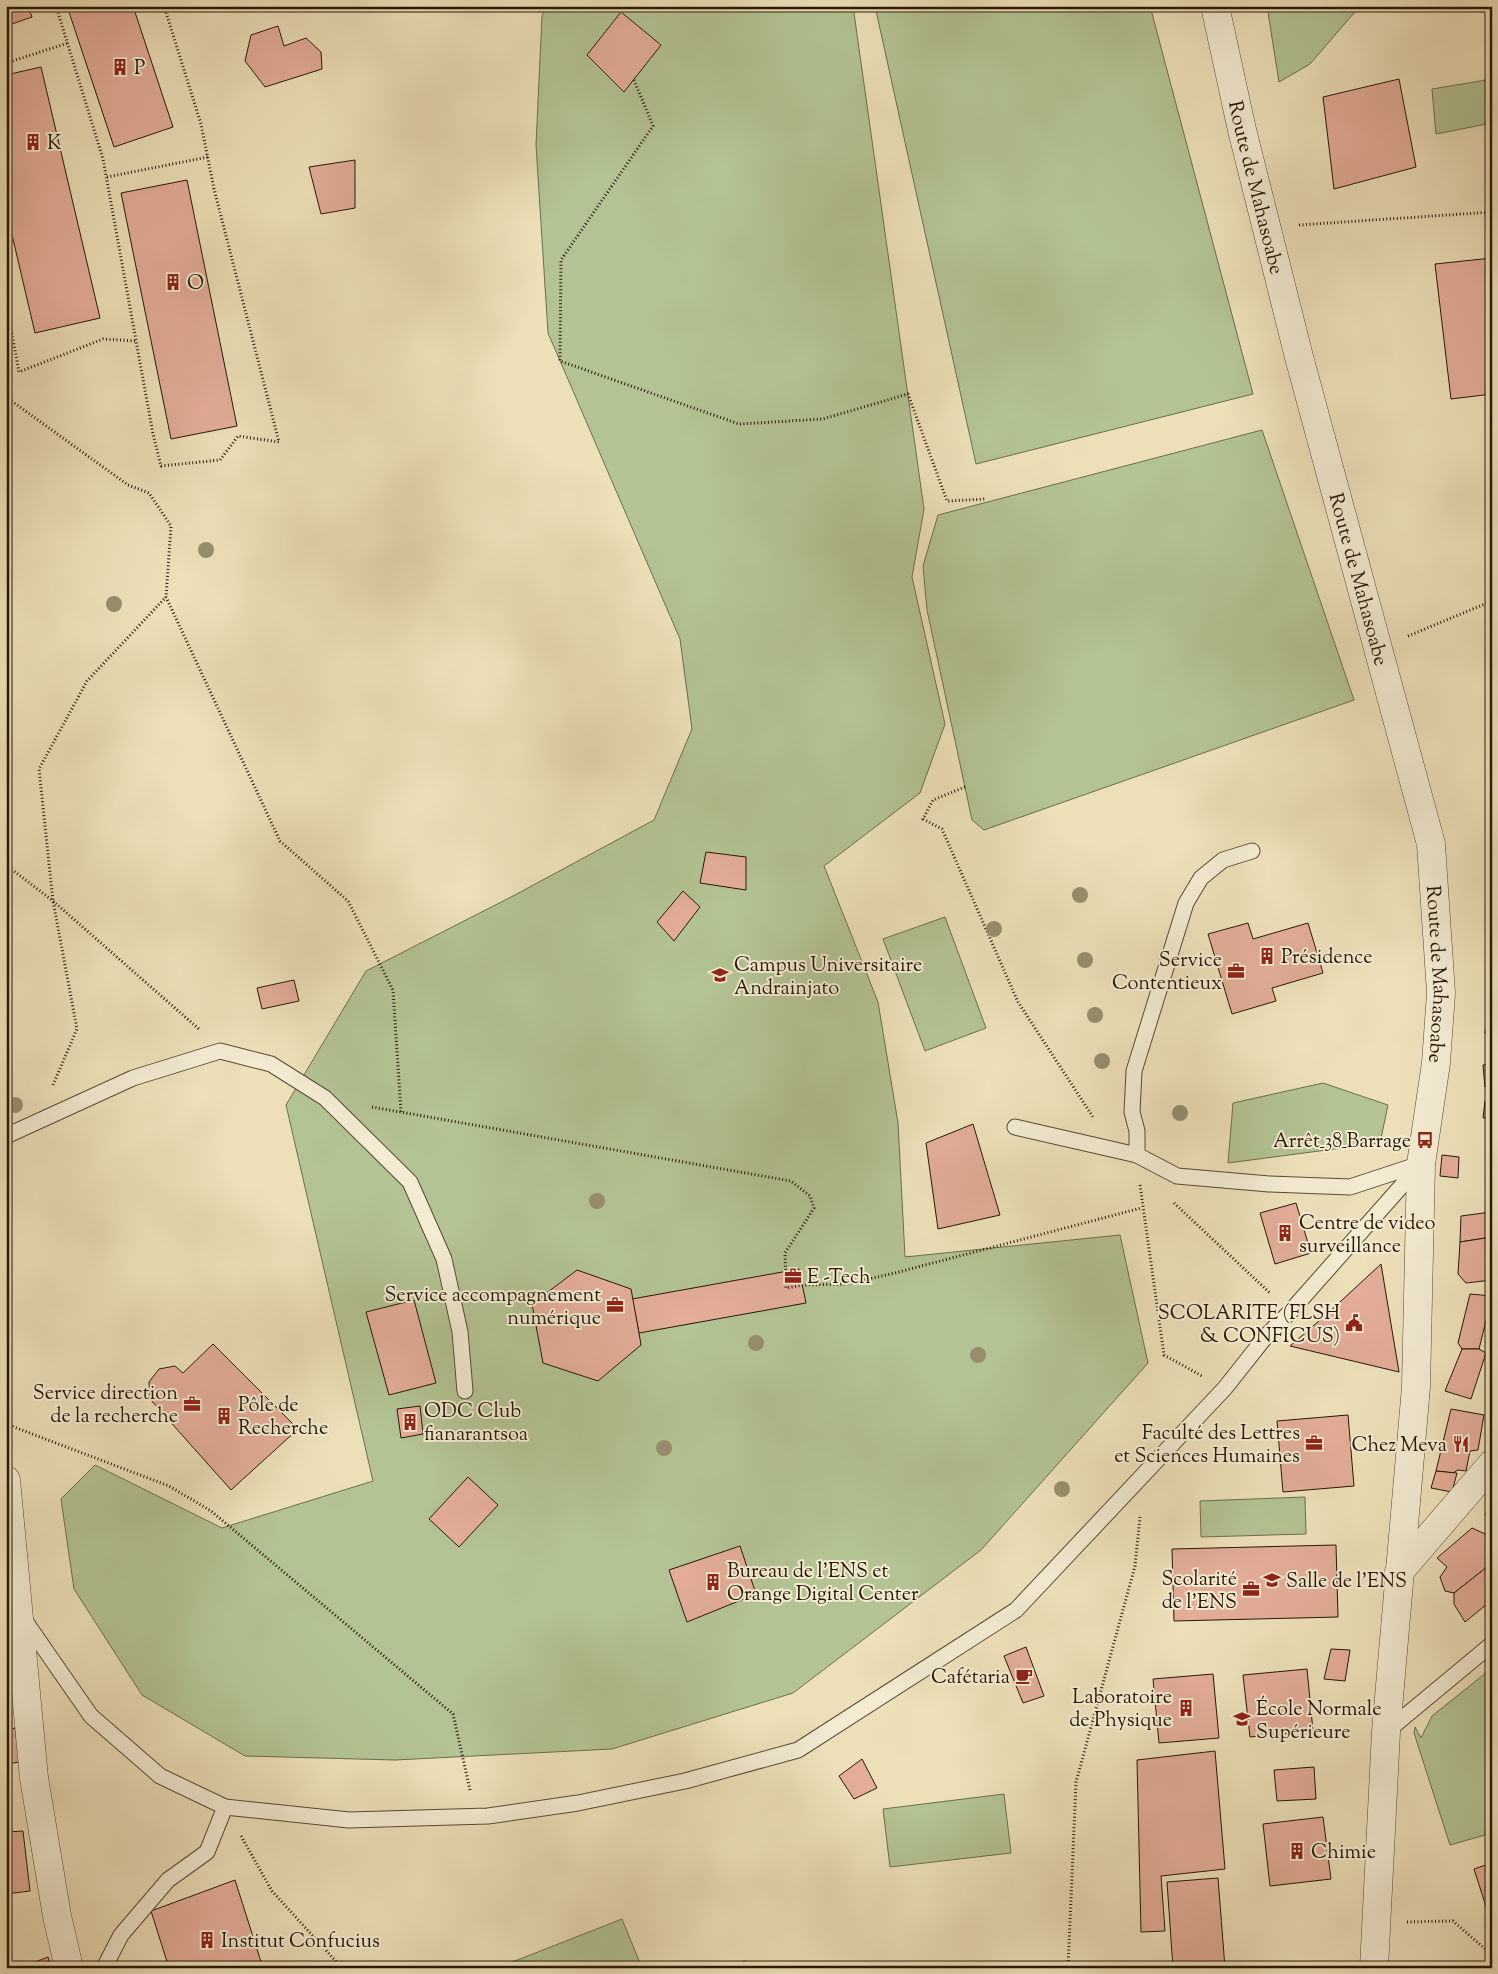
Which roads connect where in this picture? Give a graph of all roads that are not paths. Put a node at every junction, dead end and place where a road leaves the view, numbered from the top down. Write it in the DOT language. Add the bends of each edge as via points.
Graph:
graph roads {
  1 [pos="1215,6"];
  2 [pos="1252,851"];
  3 [pos="1015,1128"];
  4 [pos="6,1136"];
  5 [pos="1137,1155"];
  6 [pos="1421,1164"];
  7 [pos="465,1390"];
  8 [pos="1492,1464"];
  9 [pos="6,1480"];
  10 [pos="1399,1572"];
  11 [pos="19,1613"];
  12 [pos="1492,1644"];
  13 [pos="1386,1732"];
  14 [pos="225,1806"];
  15 [pos="69,1968"];
  16 [pos="104,1968"];
  17 [pos="1374,1968"];
  1 -- 6 [label="street, Route de Mahasoabe" via="1266,227 1431,844 1441,993 1436,1062"];
  2 -- 5 [label="lane" via="1223,860 1201,878 1186,903 1134,1071 1132,1112 1137,1131"];
  3 -- 5 [label="lane"];
  4 -- 7 [label="lane" via="132,1078 220,1051 271,1064 325,1098 410,1182 444,1259 460,1332"];
  5 -- 6 [label="lane" via="1177,1176 1350,1187"];
  6 -- 10 [label="street, Route de Mahasoabe" via="1416,1387"];
  6 -- 14 [label="lane" via="1267,1336 1225,1388 1016,1610 798,1750 685,1781 578,1803 476,1816 349,1820"];
  8 -- 10 [label="street"];
  9 -- 11 [label="street"];
  10 -- 13 [label="street, Route de Mahasoabe"];
  11 -- 14 [label="lane" via="91,1716 160,1776"];
  11 -- 15 [label="street" via="34,1778"];
  12 -- 13 [label="lane"];
  13 -- 17 [label="street, Route de Mahasoabe"];
  14 -- 16 [label="lane" via="206,1852 168,1880 121,1935"];
}
